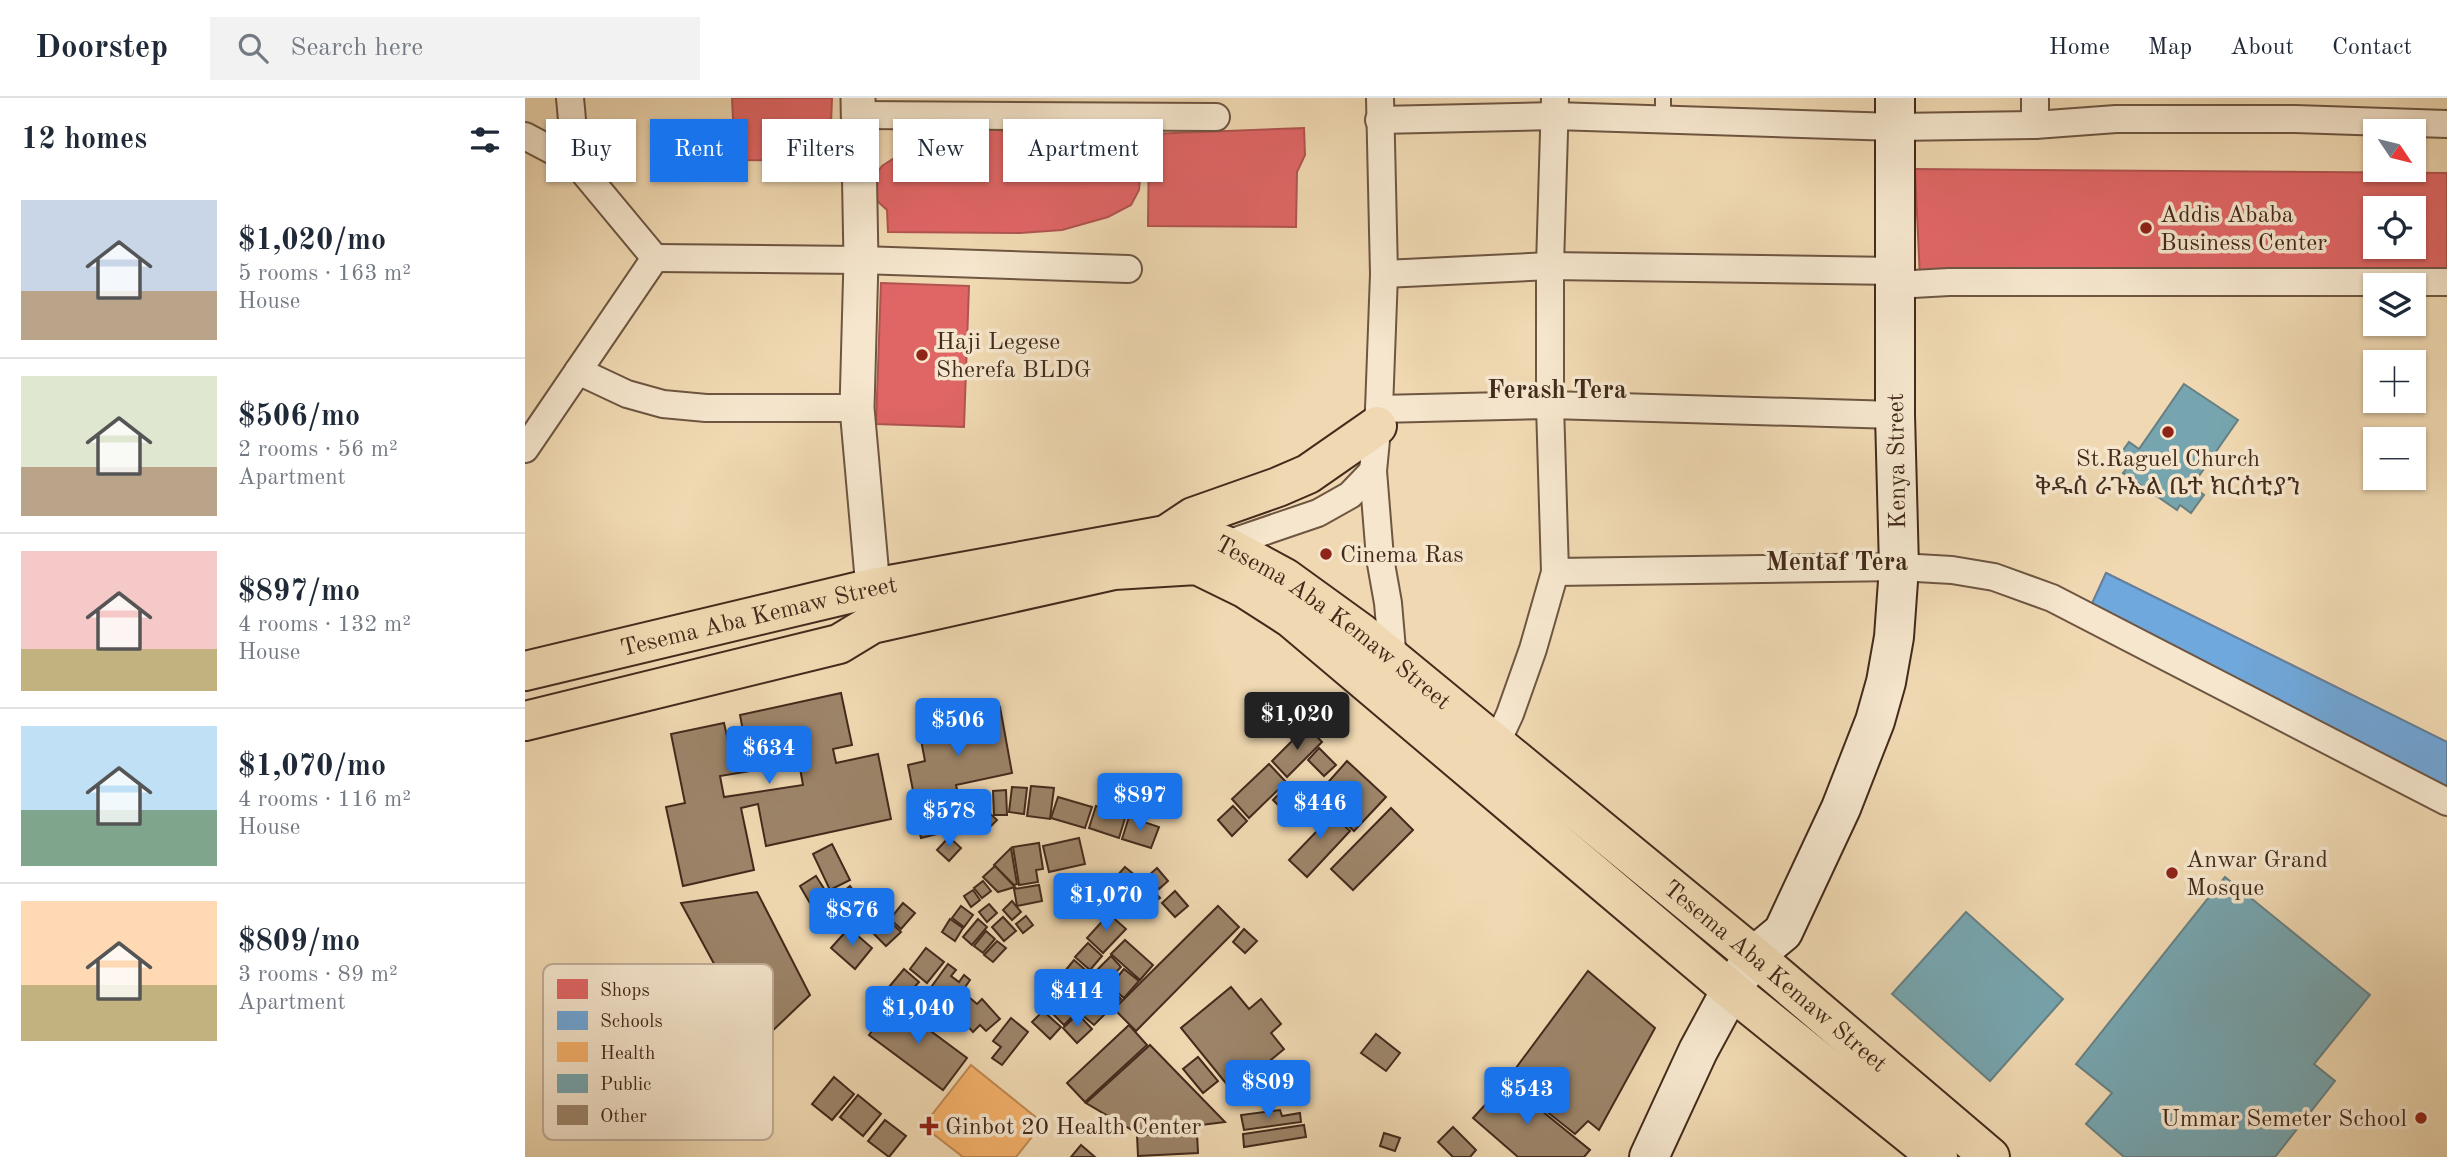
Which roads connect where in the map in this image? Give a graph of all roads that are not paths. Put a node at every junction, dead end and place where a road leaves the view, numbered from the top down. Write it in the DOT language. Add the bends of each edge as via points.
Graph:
graph roads {
  1 [pos="570,98"];
  2 [pos="2035,98"];
  3 [pos="858,107"];
  4 [pos="1555,107"];
  5 [pos="2294,108"];
  6 [pos="1379,109"];
  7 [pos="1663,109"];
  8 [pos="1895,112"];
  9 [pos="1216,117"];
  10 [pos="572,119"];
  11 [pos="2447,124"];
  12 [pos="2035,125"];
  13 [pos="525,136"];
  14 [pos="546,147"];
  15 [pos="592,182"];
  16 [pos="655,258"];
  17 [pos="861,260"];
  18 [pos="1550,266"];
  19 [pos="1128,269"];
  20 [pos="1384,274"];
  21 [pos="1895,278"];
  22 [pos="2447,282"];
  23 [pos="578,371"];
  24 [pos="1550,405"];
  25 [pos="857,408"];
  26 [pos="1895,415"];
  27 [pos="1378,418"];
  28 [pos="525,449"];
  29 [pos="1373,471"];
  30 [pos="1166,536"];
  31 [pos="1210,555"];
  32 [pos="1899,566"];
  33 [pos="1555,572"];
  34 [pos="872,606"];
  35 [pos="1393,661"];
  36 [pos="525,671"];
  37 [pos="525,721"];
  38 [pos="1484,757"];
  39 [pos="2447,802"];
  40 [pos="1762,963"];
  41 [pos="1740,997"];
  42 [pos="1649,1157"];
  43 [pos="1677,1157"];
  44 [pos="1938,1157"];
  45 [pos="1990,1157"];
  1 -- 10 [label="street"];
  2 -- 12 [label="street"];
  3 -- 9 [label="street"];
  3 -- 17 [label="street"];
  4 -- 6 [label="street"];
  4 -- 7 [label="street"];
  4 -- 18 [label="street"];
  5 -- 11 [label="street"];
  5 -- 12 [label="street"];
  6 -- 20 [label="street"];
  7 -- 8 [label="street"];
  8 -- 12 [label="street"];
  8 -- 21 [label="main road, Kenya Street"];
  13 -- 14 [label="street"];
  15 -- 16 [label="street"];
  16 -- 17 [label="street"];
  16 -- 23 [label="street"];
  17 -- 19 [label="street"];
  17 -- 25 [label="street"];
  18 -- 20 [label="street"];
  18 -- 21 [label="street"];
  18 -- 24 [label="street"];
  20 -- 27 [label="street"];
  21 -- 22 [label="street" via="1949,282"];
  21 -- 26 [label="main road, Kenya Street"];
  23 -- 25 [label="street" via="663,404"];
  23 -- 28 [label="street"];
  24 -- 26 [label="street"];
  24 -- 27 [label="street"];
  24 -- 33 [label="street"];
  25 -- 34 [label="street"];
  26 -- 32 [label="main road, Kenya Street"];
  27 -- 29 [label="street"];
  27 -- 30 [label="main road" via="1308,474 1193,517"];
  29 -- 31 [label="street" via="1350,495 1318,513"];
  29 -- 35 [label="street"];
  30 -- 31 [label="main road, Tesema Aba Kemaw Street" via="1206,538"];
  30 -- 34 [label="main road, Tesema Aba Kemaw Street"];
  31 -- 34 [label="main road, Tesema Aba Kemaw Street"];
  31 -- 35 [label="main road, Tesema Aba Kemaw Street" via="1285,578"];
  31 -- 38 [label="main road, Tesema Aba Kemaw Street" via="1246,589"];
  32 -- 33 [label="street"];
  32 -- 39 [label="street" via="1994,577 2052,598"];
  32 -- 40 [label="main road, Kenya Street" via="1895,637 1875,721 1841,808 1783,932"];
  33 -- 38 [label="street" via="1510,713"];
  34 -- 36 [label="main road, Tesema Aba Kemaw Street"];
  34 -- 37 [label="main road, Tesema Aba Kemaw Street" via="839,644"];
  35 -- 38 [label="main road, Tesema Aba Kemaw Street"];
  38 -- 40 [label="main road, Tesema Aba Kemaw Street"];
  38 -- 41 [label="main road, Tesema Aba Kemaw Street"];
  40 -- 41 [label="main road, Kenya Street"];
  40 -- 45 [label="main road, Tesema Aba Kemaw Street"];
  41 -- 42 [label="main road" via="1698,1051"];
  41 -- 43 [label="main road"];
  41 -- 44 [label="main road, Tesema Aba Kemaw Street"];
}
